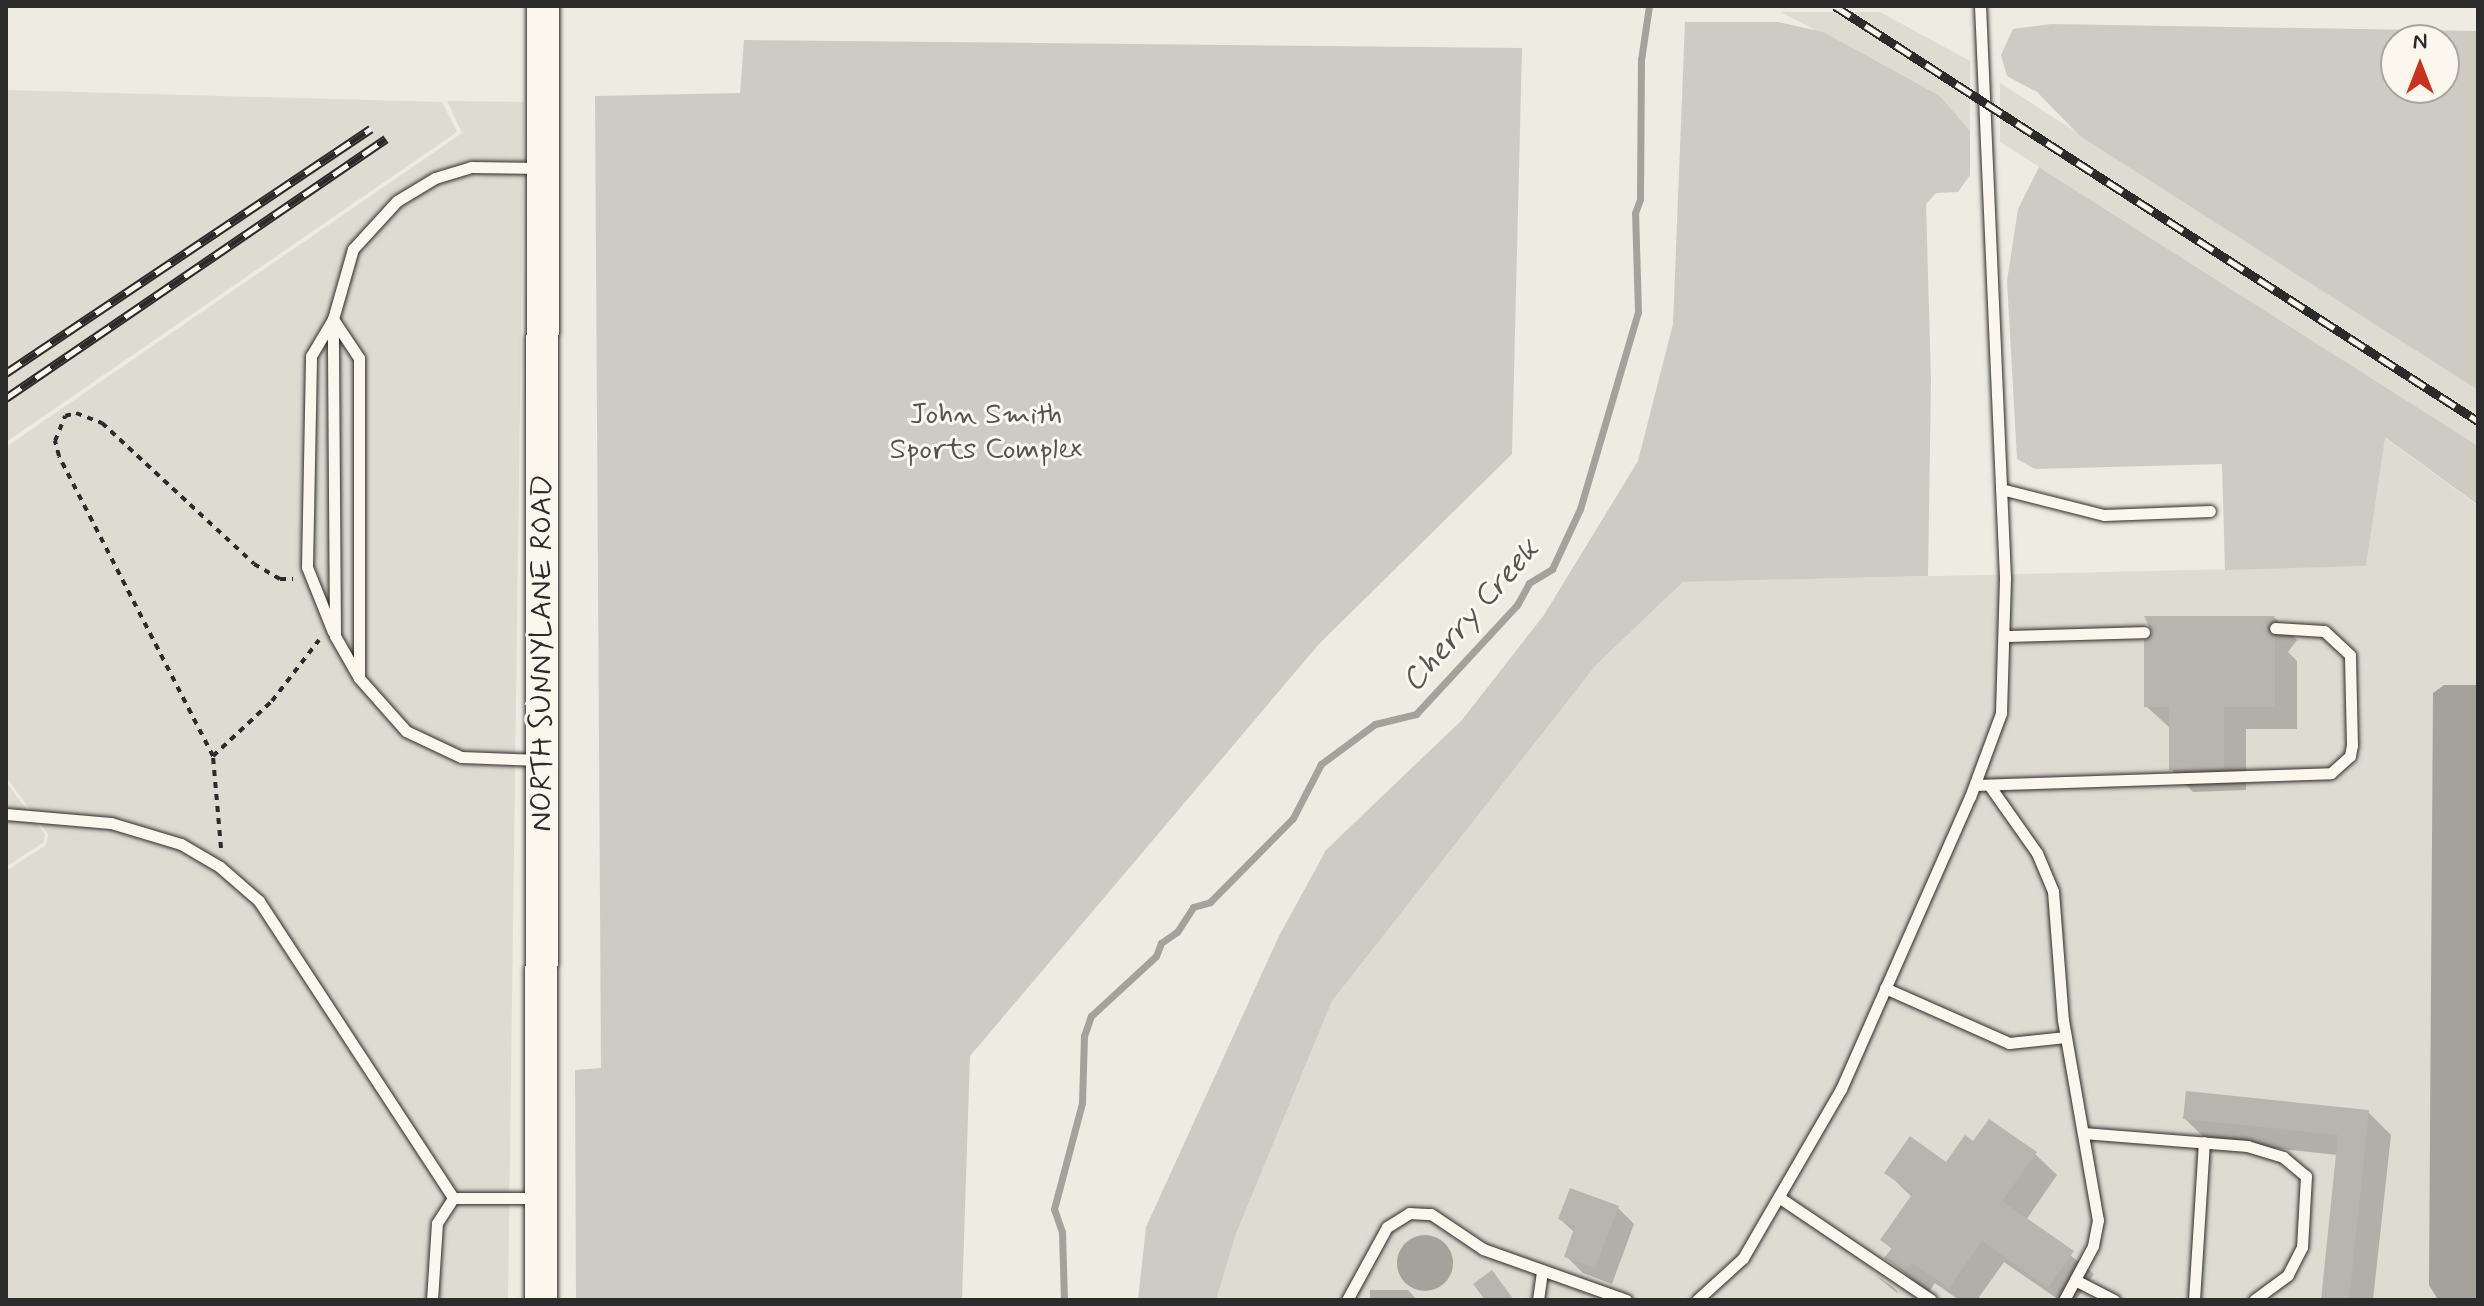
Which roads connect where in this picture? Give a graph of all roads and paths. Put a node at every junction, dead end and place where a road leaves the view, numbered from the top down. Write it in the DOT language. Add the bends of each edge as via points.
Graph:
graph roads {
  1 [pos="543,6"];
  2 [pos="1980,6"];
  3 [pos="543,168"];
  4 [pos="333,319"];
  5 [pos="2001,489"];
  6 [pos="2210,511"];
  7 [pos="310,579"];
  8 [pos="329,624"];
  9 [pos="2275,628"];
  10 [pos="2144,632"];
  11 [pos="335,636"];
  12 [pos="2005,636"];
  13 [pos="359,678"];
  14 [pos="213,756"];
  15 [pos="542,760"];
  16 [pos="1975,785"];
  17 [pos="1989,785"];
  18 [pos="6,814"];
  19 [pos="220,867"];
  20 [pos="1885,988"];
  21 [pos="2066,1037"];
  22 [pos="2083,1133"];
  23 [pos="2204,1142"];
  24 [pos="453,1198"];
  25 [pos="541,1198"];
  26 [pos="1780,1198"];
  27 [pos="1542,1270"];
  28 [pos="2075,1280"];
  29 [pos="432,1300"];
  30 [pos="541,1300"];
  31 [pos="1347,1300"];
  32 [pos="1538,1300"];
  33 [pos="1626,1300"];
  34 [pos="1697,1300"];
  35 [pos="1931,1300"];
  36 [pos="2064,1300"];
  37 [pos="2114,1300"];
  38 [pos="2194,1300"];
  39 [pos="2254,1300"];
  1 -- 3 [label="street, NORTH SUNNYLANE ROAD"];
  2 -- 5 [label="lane"];
  3 -- 4 [label="lane" via="471,167 435,178 397,201 353,249"];
  3 -- 15 [label="street, NORTH SUNNYLANE ROAD"];
  4 -- 7 [label="lane" via="311,356"];
  4 -- 11 [label="lane"];
  4 -- 13 [label="lane" via="359,358"];
  5 -- 6 [label="lane" via="2104,515"];
  5 -- 12 [label="lane"];
  7 -- 8 [label="lane"];
  7 -- 14 [label="path" via="280,579 254,564 102,423 76,413 65,416 57,428 59,456"];
  8 -- 11 [label="lane"];
  8 -- 14 [label="path" via="272,701"];
  9 -- 17 [label="lane" via="2324,631 2350,655 2354,734 2350,756 2331,773"];
  10 -- 12 [label="lane"];
  11 -- 13 [label="lane"];
  12 -- 16 [label="lane" via="2006,691"];
  13 -- 15 [label="lane" via="386,712 433,746 461,757"];
  14 -- 19 [label="path" via="222,816"];
  15 -- 25 [label="street, NORTH SUNNYLANE ROAD"];
  16 -- 17 [label="lane"];
  16 -- 20 [label="lane"];
  17 -- 21 [label="lane" via="2037,853 2053,891"];
  18 -- 19 [label="lane" via="111,823 181,844"];
  19 -- 24 [label="lane" via="259,901"];
  20 -- 21 [label="lane" via="2009,1043"];
  20 -- 26 [label="lane" via="1841,1089"];
  21 -- 22 [label="lane"];
  22 -- 23 [label="lane"];
  22 -- 28 [label="lane" via="2098,1220 2093,1246"];
  23 -- 38 [label="lane"];
  23 -- 39 [label="lane" via="2247,1146 2283,1157 2306,1176 2302,1247 2288,1275"];
  24 -- 25 [label="lane"];
  24 -- 29 [label="lane" via="437,1223"];
  25 -- 30 [label="street, NORTH SUNNYLANE ROAD"];
  26 -- 34 [label="lane" via="1743,1258"];
  26 -- 35 [label="lane"];
  27 -- 31 [label="lane" via="1483,1249 1431,1214 1409,1213 1387,1227"];
  27 -- 32 [label="lane"];
  27 -- 33 [label="lane"];
  28 -- 36 [label="lane"];
  28 -- 37 [label="lane"];
}
